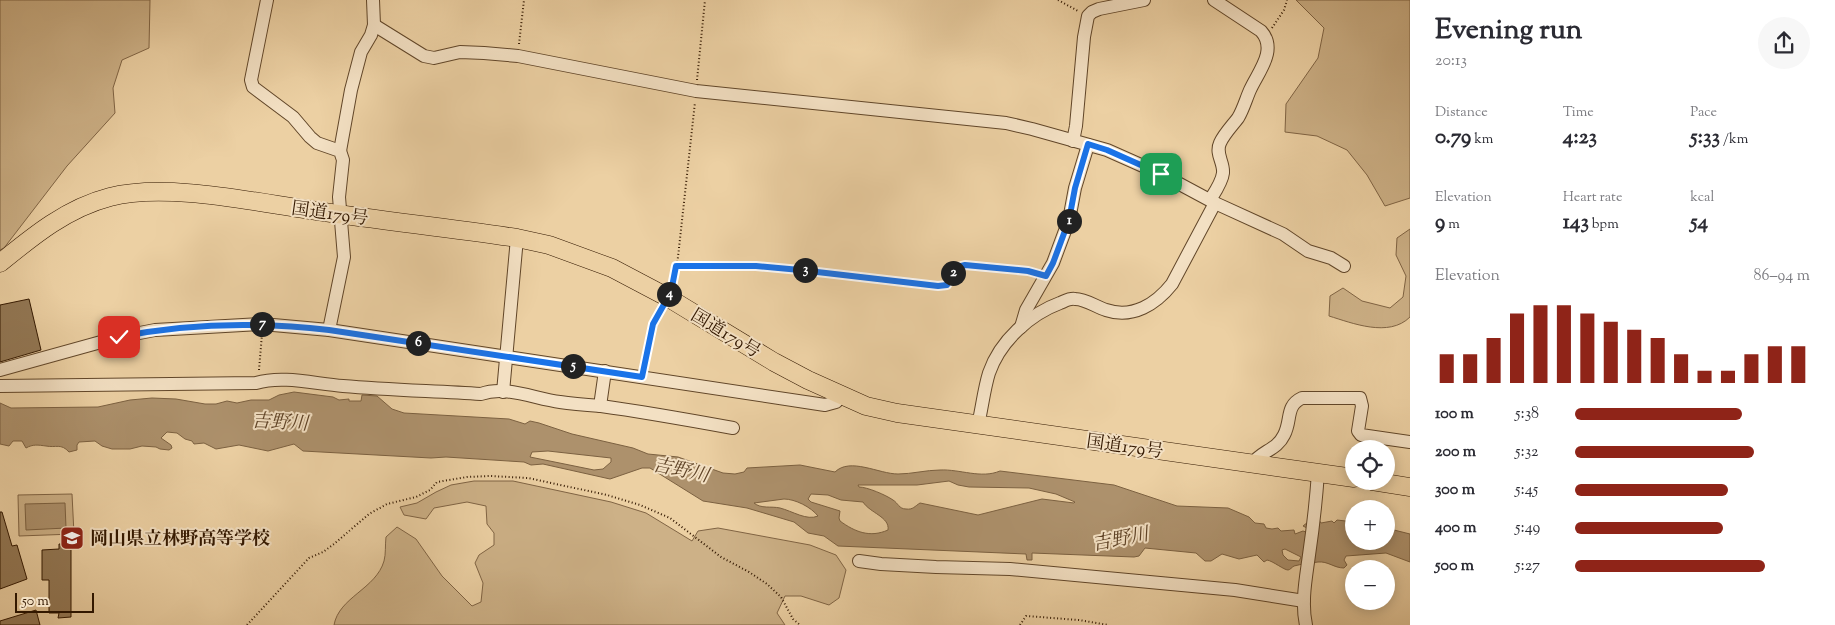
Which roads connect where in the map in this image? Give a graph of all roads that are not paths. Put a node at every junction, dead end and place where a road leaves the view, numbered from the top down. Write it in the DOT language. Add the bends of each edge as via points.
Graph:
graph roads {
  1 [pos="267,0"];
  2 [pos="373,0"];
  3 [pos="1144,0"];
  4 [pos="1214,0"];
  5 [pos="374,25"];
  6 [pos="1073,141"];
  7 [pos="1088,144"];
  8 [pos="340,151"];
  9 [pos="1213,202"];
  10 [pos="340,214"];
  11 [pos="517,238"];
  12 [pos="0,263"];
  13 [pos="1344,266"];
  14 [pos="1021,327"];
  15 [pos="329,330"];
  16 [pos="507,356"];
  17 [pos="0,370"];
  18 [pos="605,371"];
  19 [pos="0,386"];
  20 [pos="503,392"];
  21 [pos="842,396"];
  22 [pos="600,406"];
  23 [pos="978,425"];
  24 [pos="733,428"];
  25 [pos="1410,442"];
  26 [pos="1252,464"];
  27 [pos="1318,473"];
  28 [pos="1345,477"];
  29 [pos="1395,485"];
  30 [pos="1410,487"];
  31 [pos="859,561"];
  32 [pos="1304,598"];
  33 [pos="1306,625"];
  1 -- 8 [label="street" via="251,80 253,87 294,117 317,143"];
  2 -- 5 [label="street"];
  3 -- 6 [label="street" via="1099,9 1088,16"];
  4 -- 9 [label="street" via="1261,31 1268,46 1261,71 1239,116 1219,145 1218,154 1224,170"];
  5 -- 6 [label="street" via="424,56 434,58 460,52 518,56 696,91 1006,123"];
  5 -- 8 [label="street" via="361,52"];
  6 -- 7 [label="street"];
  7 -- 9 [label="street" via="1161,174"];
  7 -- 14 [label="street" via="1069,220 1053,263 1026,310"];
  8 -- 10 [label="street" via="344,160"];
  9 -- 13 [label="street"];
  9 -- 14 [label="street" via="1172,284 1162,296 1124,314 1072,298 1039,312"];
  10 -- 11 [label="highway, 国道179号"];
  10 -- 12 [label="highway, 国道179号" via="202,195 125,194 81,208 54,221"];
  10 -- 15 [label="street" via="344,257"];
  11 -- 16 [label="street"];
  11 -- 21 [label="highway, 国道179号" via="549,245 612,268 774,362"];
  14 -- 23 [label="street" via="1002,349 990,372"];
  15 -- 16 [label="street"];
  15 -- 17 [label="street" via="262,324 155,330"];
  16 -- 18 [label="street"];
  16 -- 20 [label="street"];
  18 -- 21 [label="street" via="825,405"];
  18 -- 22 [label="street"];
  19 -- 20 [label="street" via="280,380 481,394"];
  20 -- 22 [label="street"];
  21 -- 23 [label="highway, 国道179号" via="897,413"];
  22 -- 24 [label="street"];
  23 -- 26 [label="highway, 国道179号"];
  25 -- 26 [label="street" via="1361,434 1358,431 1360,398 1302,398 1290,407 1283,438 1275,448 1258,456"];
  26 -- 27 [label="highway, 国道179号"];
  27 -- 28 [label="highway, 国道179号"];
  27 -- 32 [label="street"];
  29 -- 30 [label="highway"];
  31 -- 32 [label="street" via="1010,569"];
  32 -- 33 [label="street"];
}
